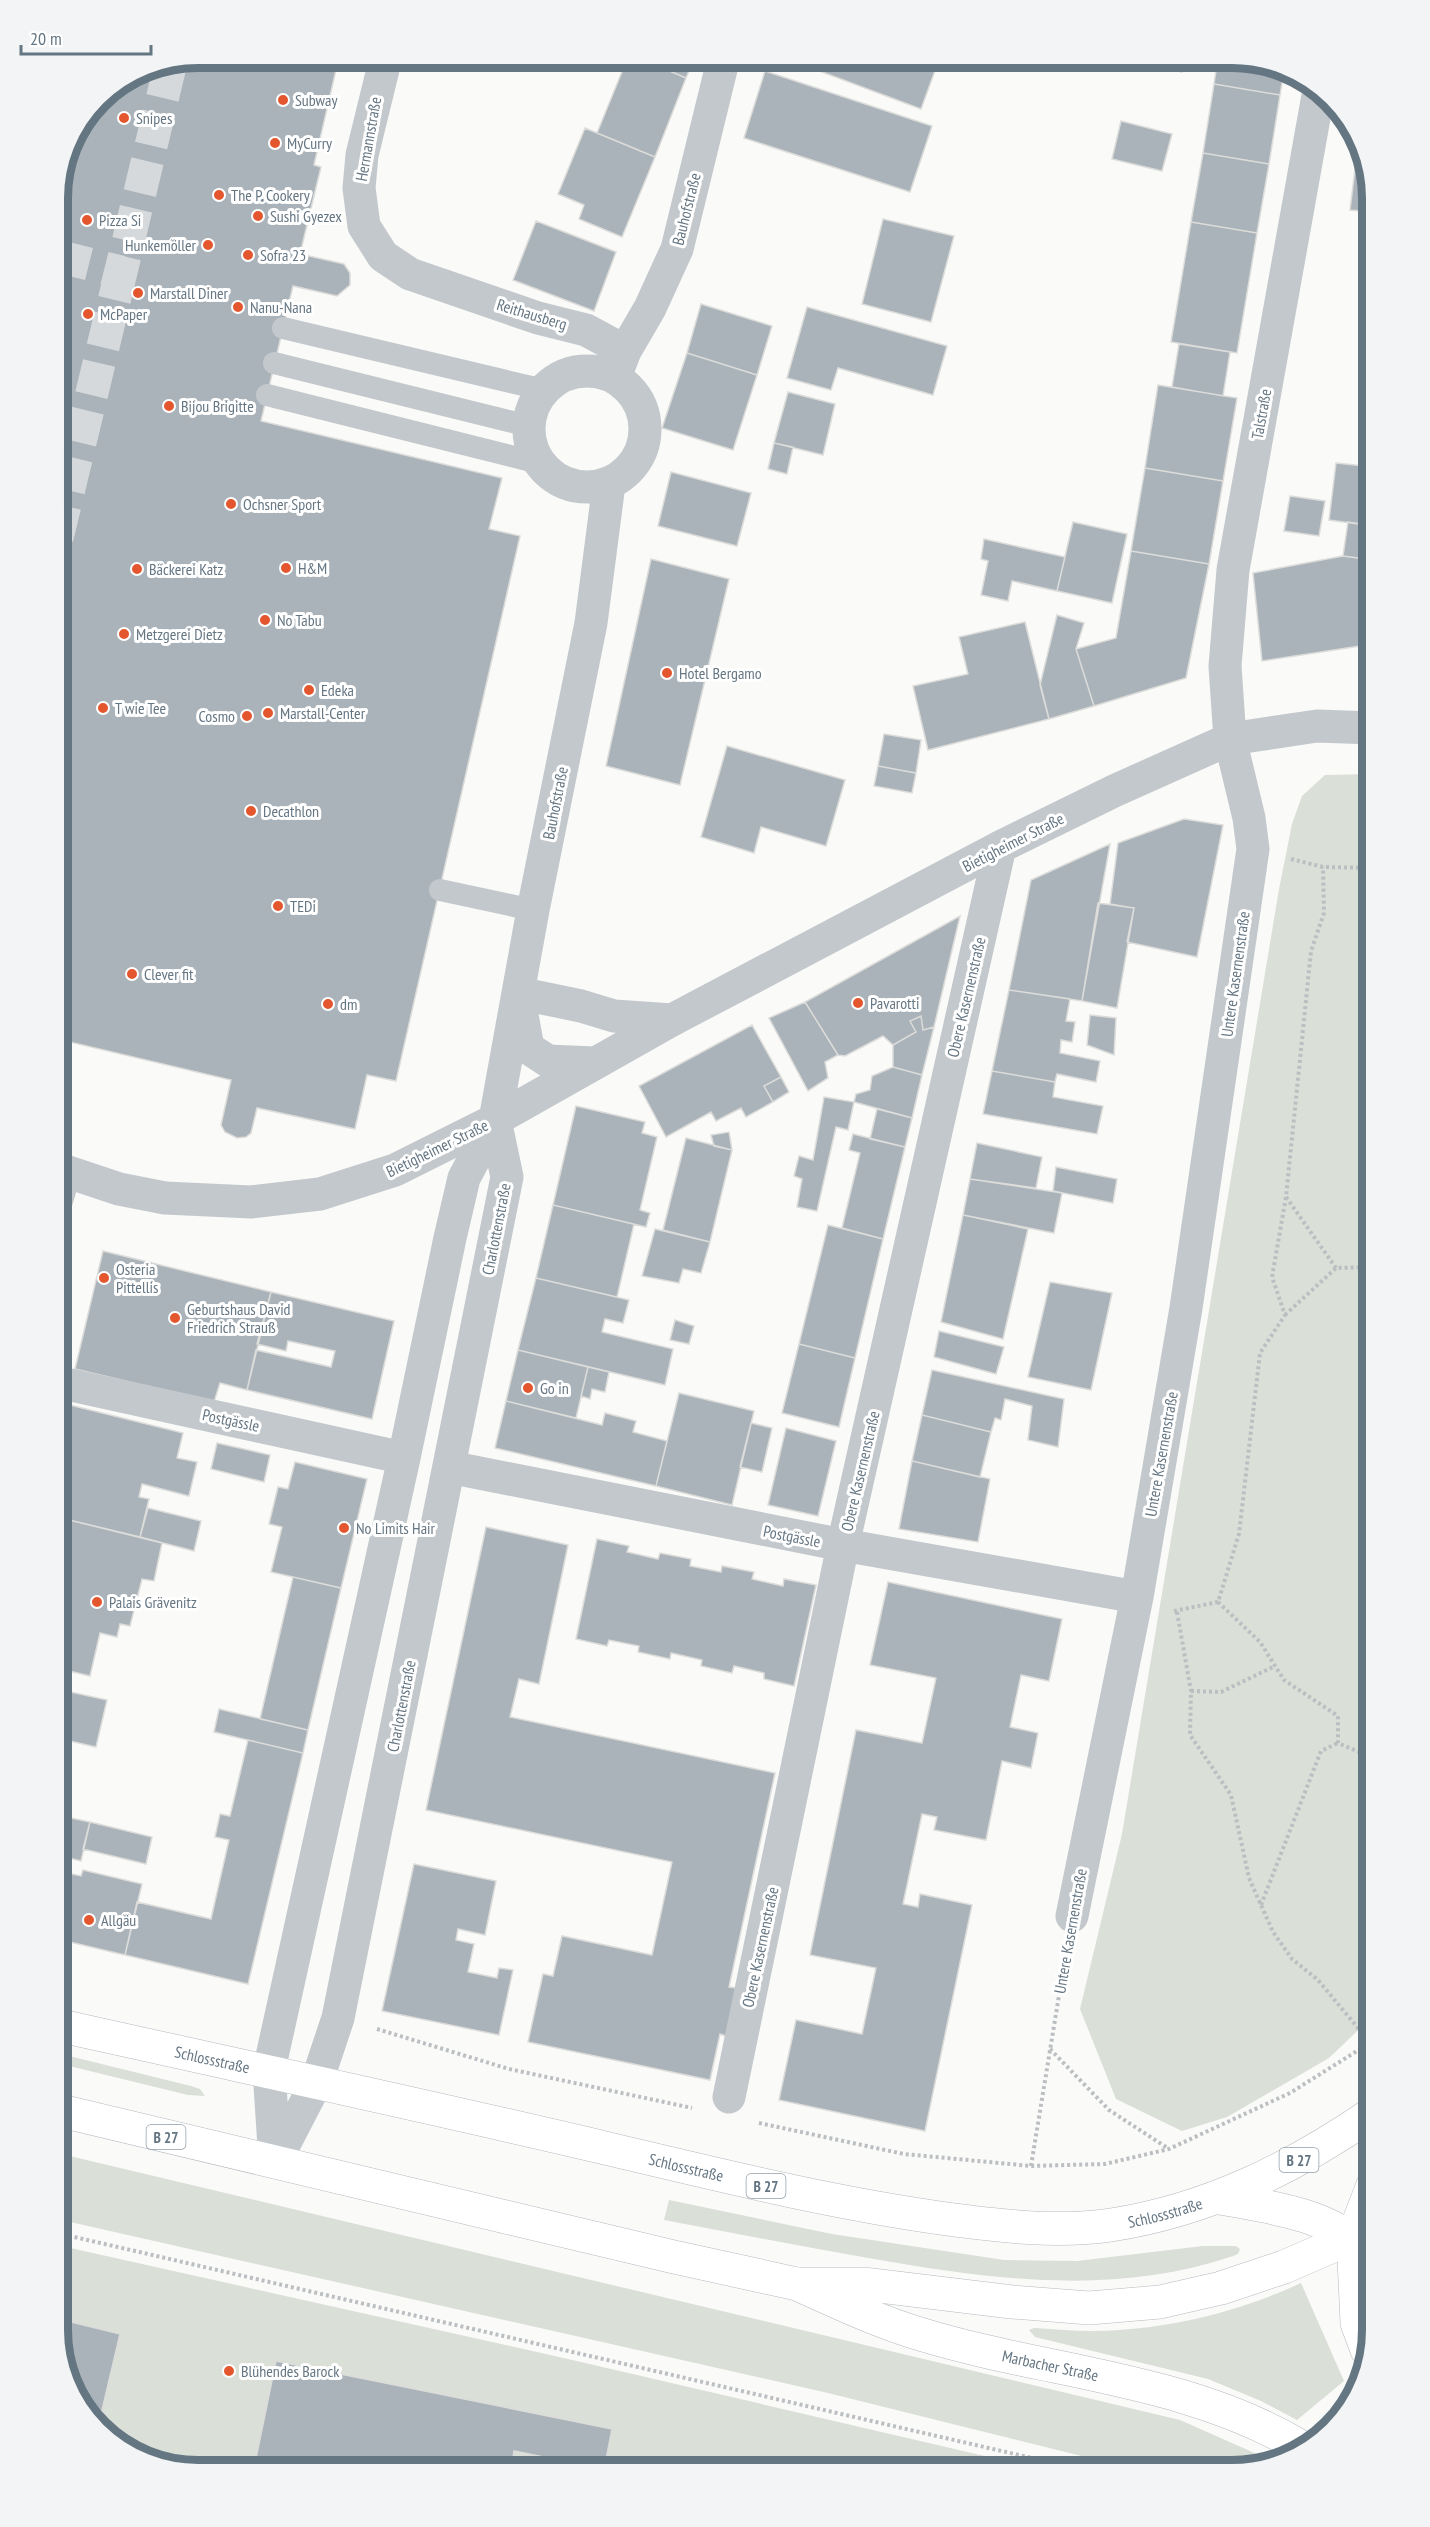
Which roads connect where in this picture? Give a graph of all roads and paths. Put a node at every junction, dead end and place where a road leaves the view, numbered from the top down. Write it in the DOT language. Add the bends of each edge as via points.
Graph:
graph roads {
  1 [pos="383,68"];
  2 [pos="721,68"];
  3 [pos="1317,99"];
  4 [pos="410,274"];
  5 [pos="283,328"];
  6 [pos="274,363"];
  7 [pos="620,364"];
  8 [pos="544,390"];
  9 [pos="267,395"];
  10 [pos="529,426"];
  11 [pos="539,463"];
  12 [pos="609,484"];
  13 [pos="1362,728"];
  14 [pos="1230,739"];
  15 [pos="1000,848"];
  16 [pos="1362,868"];
  17 [pos="440,890"];
  18 [pos="533,910"];
  19 [pos="518,993"];
  20 [pos="672,1020"];
  21 [pos="595,1063"];
  22 [pos="495,1120"];
  23 [pos="68,1179"];
  24 [pos="1286,1197"];
  25 [pos="1362,1267"];
  26 [pos="1336,1268"];
  27 [pos="1285,1315"];
  28 [pos="68,1384"];
  29 [pos="404,1458"];
  30 [pos="450,1467"];
  31 [pos="843,1545"];
  32 [pos="1137,1597"];
  33 [pos="1218,1602"];
  34 [pos="1177,1612"];
  35 [pos="1275,1666"];
  36 [pos="1191,1691"];
  37 [pos="1338,1743"];
  38 [pos="1362,1753"];
  39 [pos="1261,1905"];
  40 [pos="1072,1916"];
  41 [pos="338,2018"];
  42 [pos="68,2027"];
  43 [pos="1362,2031"];
  44 [pos="1050,2048"];
  45 [pos="1362,2049"];
  46 [pos="269,2070"];
  47 [pos="317,2081"];
  48 [pos="727,2106"];
  49 [pos="68,2113"];
  50 [pos="1362,2121"];
  51 [pos="1169,2149"];
  52 [pos="275,2162"];
  53 [pos="1031,2166"];
  54 [pos="1220,2198"];
  55 [pos="68,2236"];
  56 [pos="1362,2237"];
  57 [pos="1362,2241"];
  58 [pos="797,2284"];
  59 [pos="1362,2285"];
  60 [pos="1362,2336"];
  61 [pos="1295,2444"];
  62 [pos="1040,2460"];
  1 -- 4 [label="street, Hermannstraße" via="362,154 359,188 364,225 383,256"];
  2 -- 7 [label="street, Bauhofstraße" via="677,249"];
  3 -- 14 [label="street, Talstraße" via="1233,570 1224,666"];
  4 -- 7 [label="street, Reithausberg" via="538,318 586,330"];
  5 -- 8 [label="lane"];
  6 -- 10 [label="lane"];
  7 -- 8 [label="street" via="597,371 577,371"];
  7 -- 12 [label="street" via="640,405 645,423 644,442 625,474"];
  8 -- 10 [label="street" via="533,407"];
  9 -- 11 [label="lane"];
  10 -- 11 [label="street" via="531,446"];
  11 -- 12 [label="street" via="553,477 570,485 590,488"];
  12 -- 18 [label="street, Bauhofstraße" via="591,623"];
  13 -- 14 [label="street, Bietigheimer Straße" via="1317,726"];
  14 -- 15 [label="street, Bietigheimer Straße"];
  14 -- 32 [label="street, Untere Kasernenstraße" via="1250,818 1253,849 1186,1308"];
  15 -- 20 [label="street, Bietigheimer Straße"];
  15 -- 31 [label="street, Obere Kasernenstraße"];
  16 -- 24 [label="path" via="1323,867 1324,913 1311,951"];
  17 -- 18 [label="lane"];
  18 -- 19 [label="street, Bauhofstraße"];
  19 -- 20 [label="street" via="614,1016"];
  19 -- 21 [label="street" via="528,1048 548,1061"];
  19 -- 22 [label="street, Bauhofstraße"];
  20 -- 21 [label="street, Bietigheimer Straße"];
  21 -- 22 [label="street, Bietigheimer Straße"];
  22 -- 23 [label="street, Bietigheimer Straße" via="395,1170 320,1194 251,1202 165,1198"];
  22 -- 29 [label="street" via="464,1178"];
  22 -- 30 [label="street, Charlottenstraße" via="507,1178"];
  24 -- 26 [label="path"];
  24 -- 27 [label="path" via="1272,1276"];
  25 -- 26 [label="path"];
  26 -- 27 [label="path"];
  27 -- 33 [label="path" via="1260,1353 1239,1534"];
  28 -- 29 [label="street, Postgässle"];
  29 -- 46 [label="street"];
  30 -- 31 [label="street, Postgässle"];
  30 -- 41 [label="street, Charlottenstraße"];
  31 -- 32 [label="street, Postgässle"];
  31 -- 48 [label="street, Obere Kasernenstraße"];
  32 -- 34 [label="path"];
  32 -- 40 [label="street, Untere Kasernenstraße"];
  33 -- 34 [label="path"];
  33 -- 35 [label="path" via="1260,1642"];
  34 -- 36 [label="path"];
  35 -- 36 [label="path" via="1221,1692"];
  35 -- 37 [label="path" via="1284,1680 1338,1716"];
  36 -- 39 [label="path" via="1190,1735 1231,1795 1249,1878"];
  37 -- 38 [label="path"];
  37 -- 39 [label="path" via="1321,1751"];
  39 -- 43 [label="path" via="1273,1932 1292,1959 1318,1980"];
  40 -- 44 [label="path, Untere Kasernenstraße"];
  41 -- 47 [label="street, Charlottenstraße"];
  41 -- 48 [label="path" via="509,2069"];
  42 -- 46 [label="main road, Schlossstraße / B 27"];
  44 -- 51 [label="path" via="1110,2110"];
  44 -- 53 [label="path, Untere Kasernenstraße"];
  45 -- 51 [label="path" via="1290,2092"];
  46 -- 47 [label="main road, Schlossstraße / B 27"];
  46 -- 52 [label="street"];
  47 -- 52 [label="street, Charlottenstraße"];
  47 -- 54 [label="main road, Schlossstraße / B 27" via="817,2197 915,2215 994,2225 1109,2225"];
  48 -- 53 [label="path" via="904,2154"];
  49 -- 52 [label="main road, B 27"];
  50 -- 54 [label="main road, Schlossstraße / B 27" via="1286,2168"];
  51 -- 53 [label="path" via="1105,2164"];
  52 -- 58 [label="main road, B 27"];
  54 -- 56 [label="main road" via="1292,2211"];
  55 -- 62 [label="path"];
  57 -- 58 [label="main road, B 27" via="1221,2288 1160,2302 1089,2308 863,2284"];
  58 -- 61 [label="main road, Marbacher Straße" via="920,2334 1178,2395"];
  59 -- 60 [label="main road" via="1357,2323"];
}
